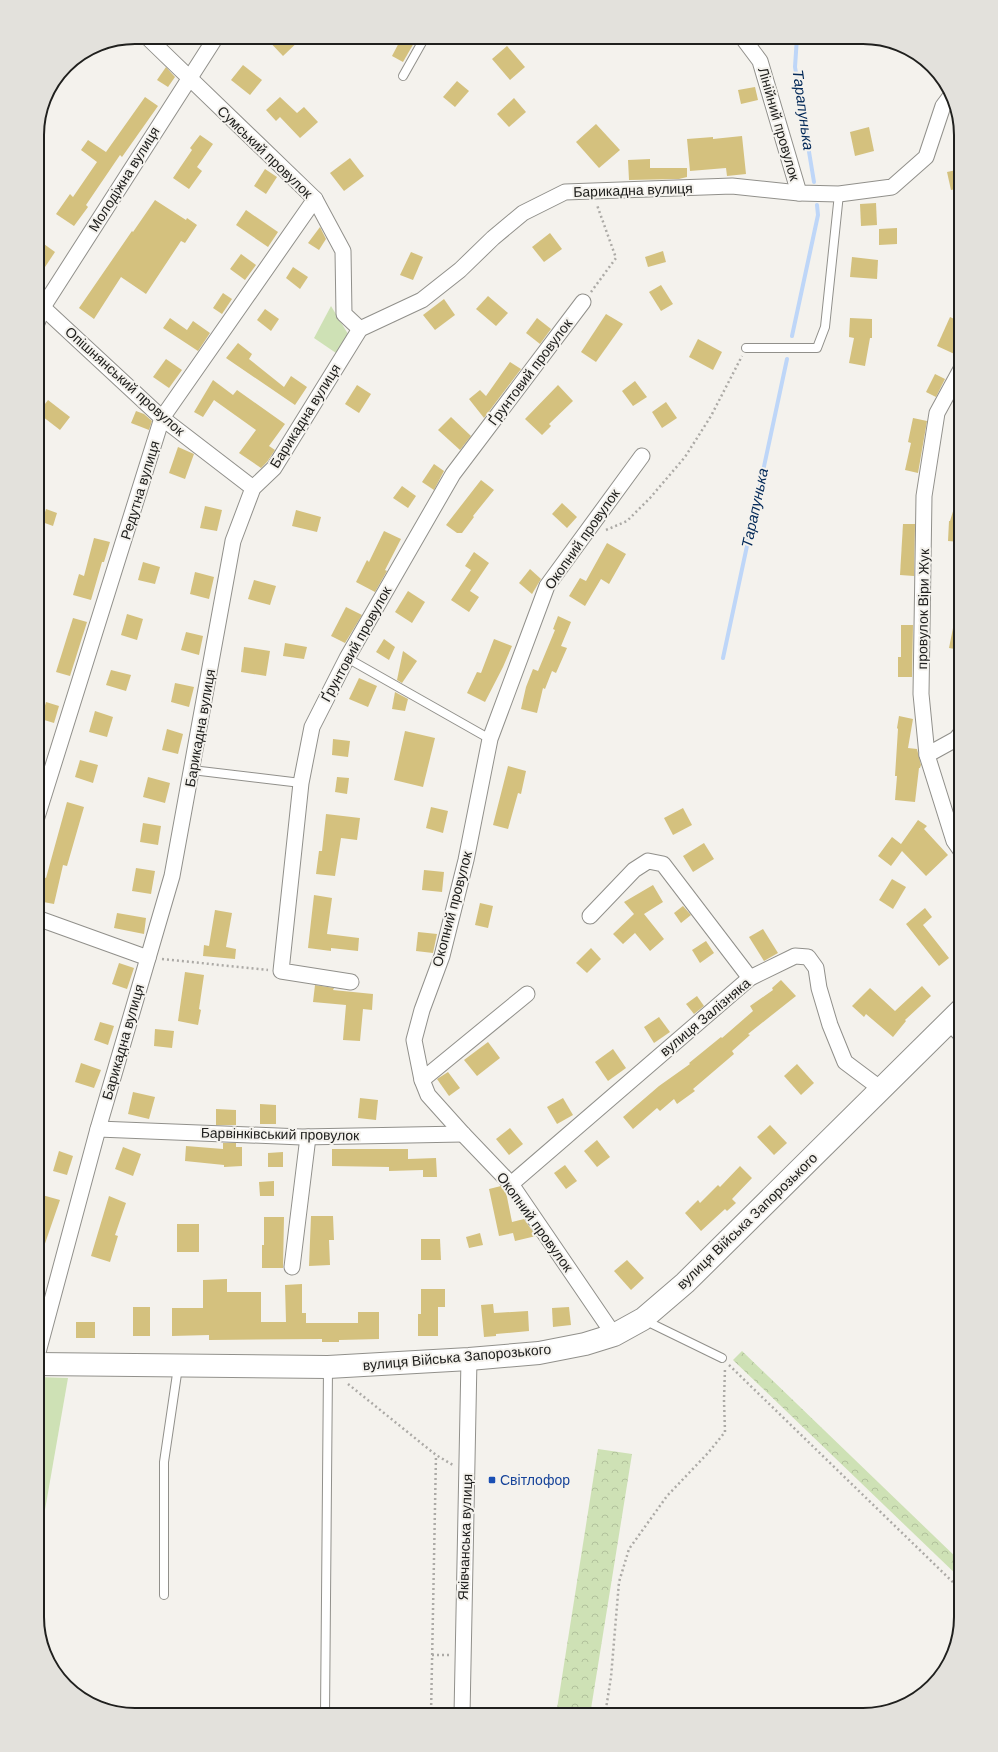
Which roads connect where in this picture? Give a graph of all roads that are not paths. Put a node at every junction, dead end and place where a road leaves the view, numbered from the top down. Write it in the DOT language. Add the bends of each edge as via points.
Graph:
graph roads {
  1 [pos="154,44"];
  2 [pos="211,44"];
  3 [pos="421,44"];
  4 [pos="747,44"];
  5 [pos="403,76"];
  6 [pos="189,77"];
  7 [pos="947,100"];
  8 [pos="799,193"];
  9 [pos="839,194"];
  10 [pos="315,199"];
  11 [pos="44,298"];
  12 [pos="583,302"];
  13 [pos="44,308"];
  14 [pos="360,329"];
  15 [pos="746,348"];
  16 [pos="954,382"];
  17 [pos="162,418"];
  18 [pos="642,456"];
  19 [pos="253,488"];
  20 [pos="347,658"];
  21 [pos="490,739"];
  22 [pos="954,740"];
  23 [pos="927,755"];
  24 [pos="192,770"];
  25 [pos="301,783"];
  26 [pos="44,795"];
  27 [pos="954,842"];
  28 [pos="590,916"];
  29 [pos="44,921"];
  30 [pos="148,958"];
  31 [pos="750,978"];
  32 [pos="351,982"];
  33 [pos="527,994"];
  34 [pos="954,1025"];
  35 [pos="422,1080"];
  36 [pos="881,1089"];
  37 [pos="98,1129"];
  38 [pos="463,1134"];
  39 [pos="308,1137"];
  40 [pos="511,1184"];
  41 [pos="292,1266"];
  42 [pos="643,1319"];
  43 [pos="44,1330"];
  44 [pos="614,1335"];
  45 [pos="722,1358"];
  46 [pos="469,1359"];
  47 [pos="44,1364"];
  48 [pos="178,1366"];
  49 [pos="328,1367"];
  50 [pos="164,1595"];
  51 [pos="325,1708"];
  52 [pos="462,1708"];
  1 -- 6 [label="street, Сумський провулок"];
  2 -- 6 [label="street, Молодіжна вулиця"];
  3 -- 5 [label="lane"];
  4 -- 8 [label="street, Лінійний провулок" via="760,61"];
  6 -- 10 [label="street, Сумський провулок"];
  6 -- 11 [label="street, Молодіжна вулиця"];
  7 -- 9 [label="street, Барикадна вулиця" via="942,106 926,156 892,187"];
  8 -- 9 [label="street, Барикадна вулиця"];
  8 -- 14 [label="street, Барикадна вулиця" via="732,186 565,192 523,213 460,270 422,300"];
  9 -- 15 [label="lane" via="825,327 817,348"];
  10 -- 14 [label="street, Сумський провулок" via="343,251 344,314"];
  10 -- 17 [label="street, Редутна вулиця"];
  12 -- 20 [label="street, Ґрунтовий провулок" via="453,474"];
  13 -- 17 [label="street, Опішнянський провулок"];
  14 -- 19 [label="street, Барикадна вулиця" via="274,468"];
  16 -- 23 [label="street, провулок Віри Жук" via="937,413 924,496 921,694"];
  17 -- 19 [label="street, Опішнянський провулок"];
  17 -- 26 [label="street, Редутна вулиця"];
  18 -- 21 [label="street, Окопний провулок" via="547,586"];
  19 -- 24 [label="street, Барикадна вулиця" via="233,541"];
  20 -- 21 [label="lane"];
  20 -- 25 [label="street, Ґрунтовий провулок" via="312,727"];
  21 -- 35 [label="street, Окопний провулок" via="464,868 442,956 414,1040"];
  22 -- 23 [label="street"];
  23 -- 27 [label="street, провулок Віри Жук"];
  24 -- 25 [label="lane"];
  24 -- 30 [label="street, Барикадна вулиця" via="172,876"];
  25 -- 32 [label="street, Ґрунтовий провулок" via="281,971"];
  28 -- 31 [label="street" via="634,870 648,861 664,864"];
  29 -- 30 [label="street"];
  30 -- 37 [label="street, Барикадна вулиця"];
  31 -- 36 [label="street, вулиця Залізняка" via="795,956 808,957 816,968 830,1025 845,1062"];
  31 -- 40 [label="street, вулиця Залізняка"];
  33 -- 35 [label="street"];
  34 -- 36 [label="street, вулиця Війська Запорозького"];
  35 -- 38 [label="street, Окопний провулок" via="428,1095"];
  36 -- 42 [label="street, вулиця Війська Запорозького" via="685,1283"];
  37 -- 39 [label="street, Барвінківський провулок"];
  37 -- 43 [label="street, Барикадна вулиця"];
  38 -- 39 [label="street, Барвінківський провулок"];
  38 -- 40 [label="street, Окопний провулок"];
  39 -- 41 [label="street"];
  40 -- 44 [label="street, Окопний провулок"];
  42 -- 44 [label="street, вулиця Війська Запорозького"];
  42 -- 45 [label="lane"];
  44 -- 46 [label="street, вулиця Війська Запорозького" via="539,1353"];
  46 -- 49 [label="street, вулиця Війська Запорозького"];
  46 -- 52 [label="street, Яківчанська вулиця"];
  47 -- 48 [label="street, вулиця Війська Запорозького"];
  48 -- 49 [label="street, вулиця Війська Запорозького"];
  48 -- 50 [label="lane" via="164,1462"];
  49 -- 51 [label="lane"];
}
